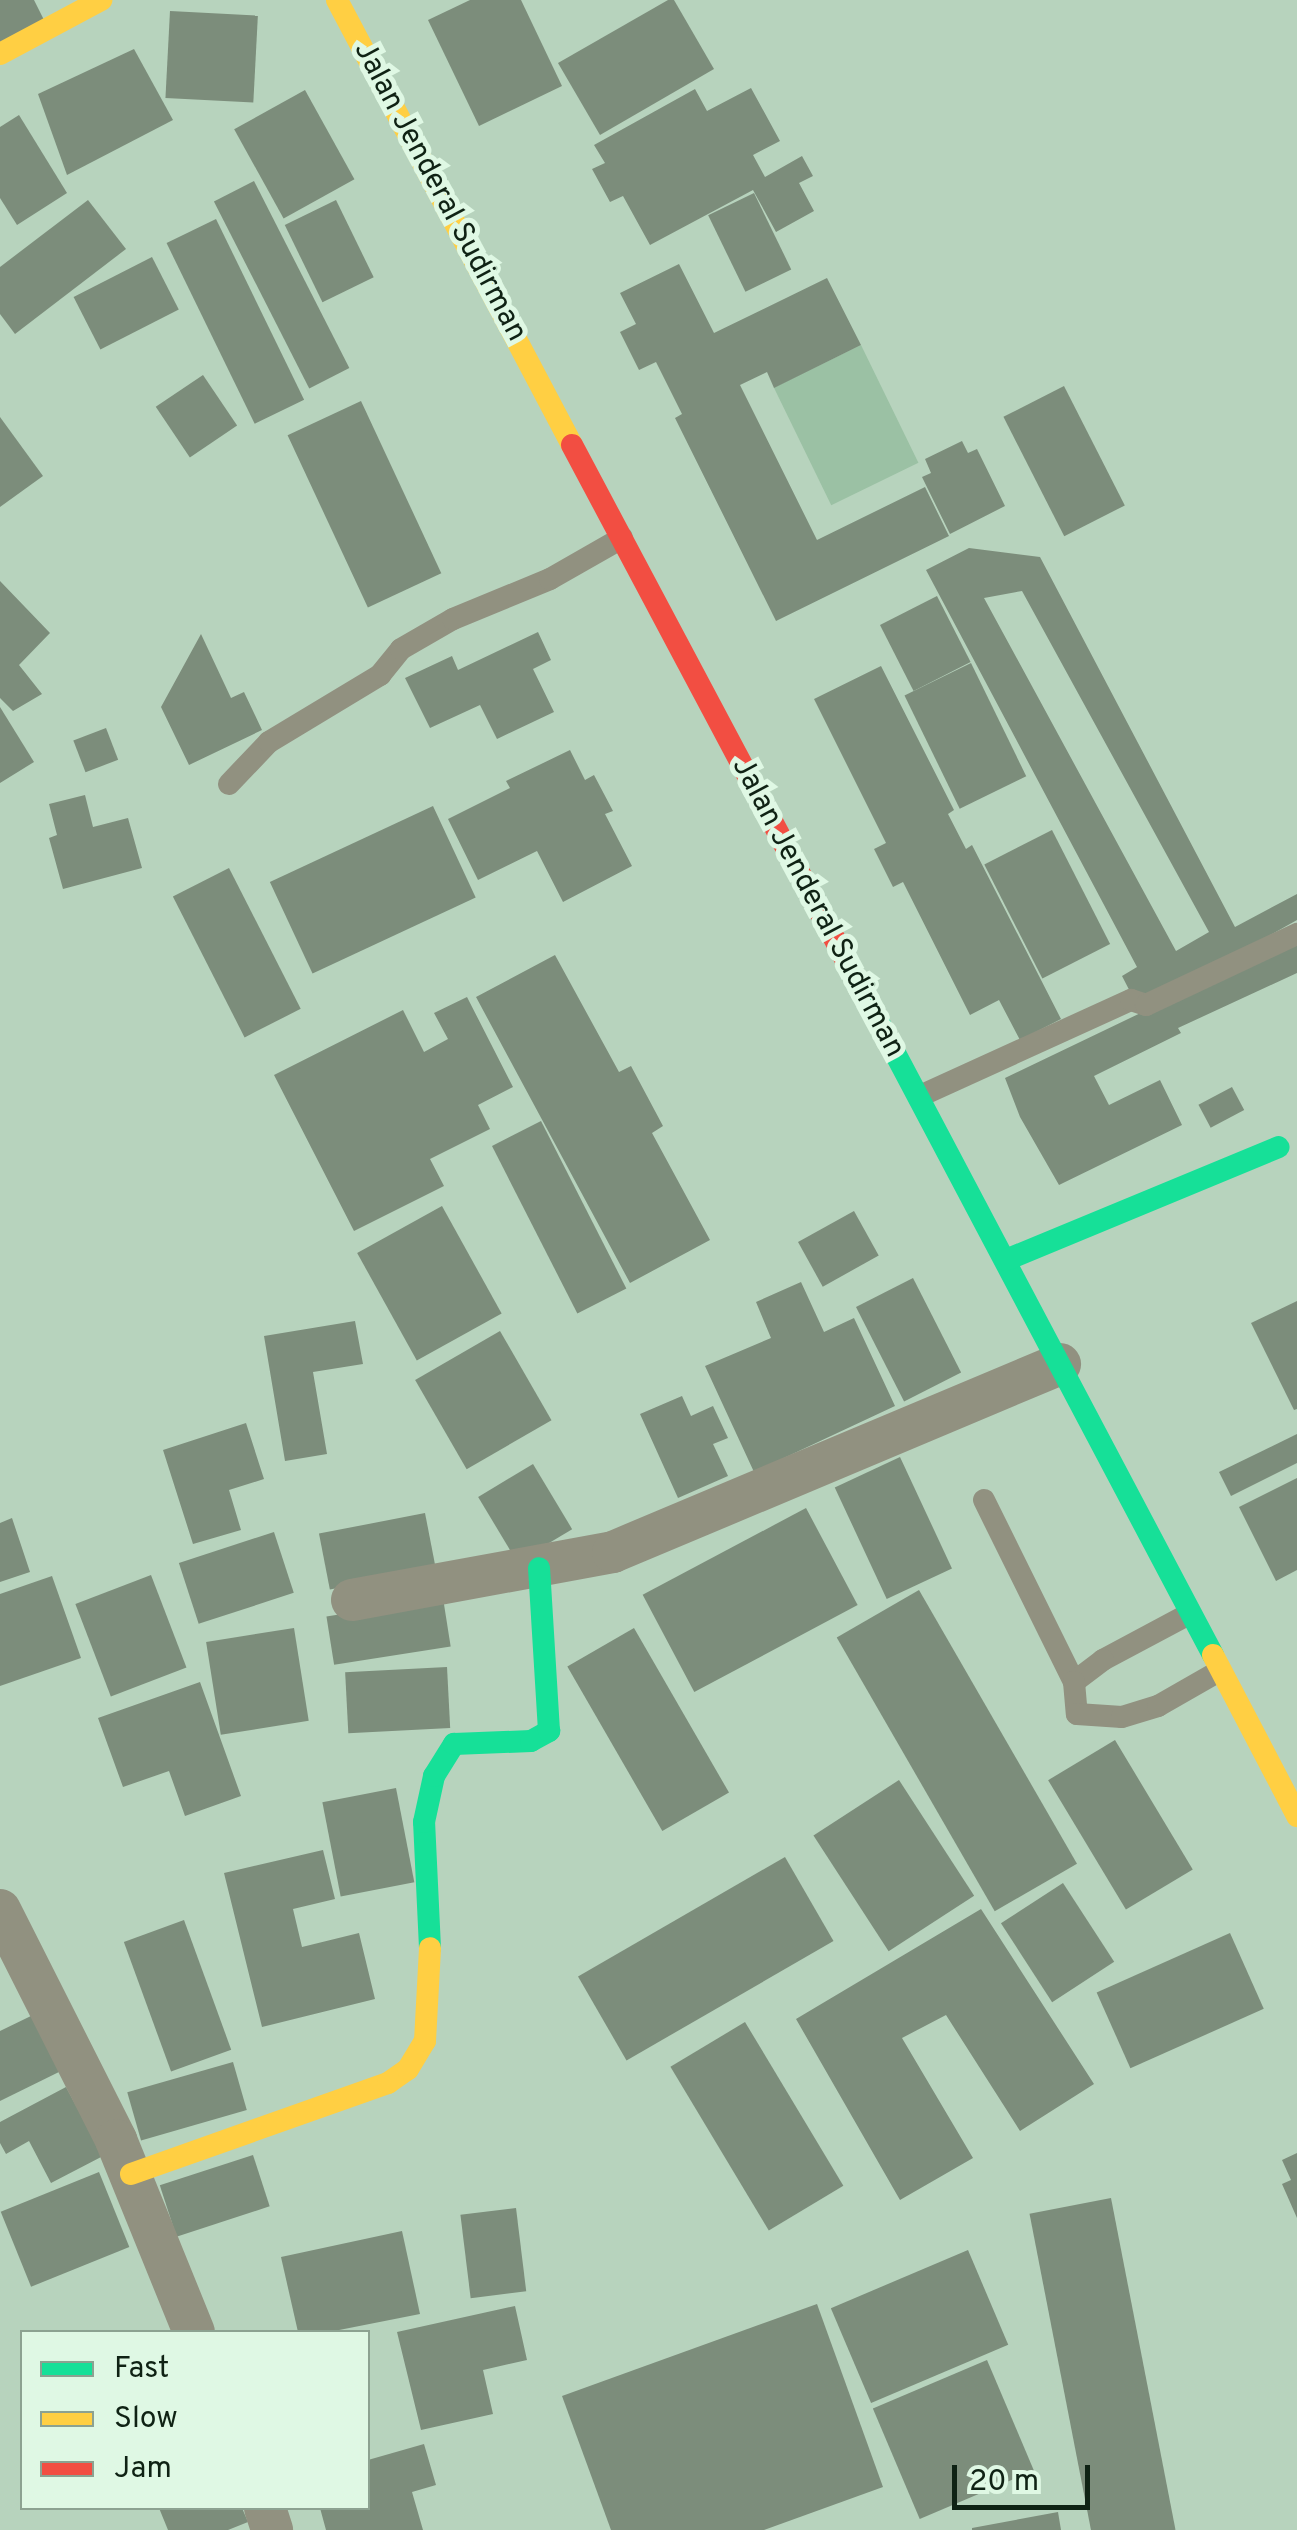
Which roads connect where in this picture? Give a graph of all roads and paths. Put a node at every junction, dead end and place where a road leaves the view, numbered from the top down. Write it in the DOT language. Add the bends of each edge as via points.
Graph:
graph roads {
  1 [pos="101,0"];
  2 [pos="337,0"];
  3 [pos="0,54"];
  4 [pos="622,538"];
  5 [pos="229,784"];
  6 [pos="1297,934"];
  7 [pos="920,1096"];
  8 [pos="1279,1147"];
  9 [pos="1006,1260"];
  10 [pos="1060,1364"];
  11 [pos="984,1500"];
  12 [pos="539,1568"];
  13 [pos="352,1600"];
  14 [pos="1189,1614"];
  15 [pos="1219,1672"];
  16 [pos="1074,1682"];
  17 [pos="1297,1816"];
  18 [pos="0,1910"];
  19 [pos="131,2174"];
  20 [pos="193,2330"];
  1 -- 3 [label="main road"];
  2 -- 4 [label="main road, Jalan Jenderal Sudirman"];
  4 -- 5 [label="lane" via="401,649 380,675 269,742"];
  4 -- 7 [label="main road, Jalan Jenderal Sudirman"];
  6 -- 7 [label="lane" via="1146,1005 1131,1000"];
  7 -- 9 [label="main road, Jalan Jenderal Sudirman"];
  8 -- 9 [label="main road"];
  9 -- 10 [label="main road, Jalan Jenderal Sudirman"];
  10 -- 12 [label="street" via="613,1552"];
  10 -- 14 [label="main road, Jalan Jenderal Sudirman"];
  11 -- 16 [label="lane"];
  12 -- 13 [label="street"];
  12 -- 19 [label="main road" via="548,1731 531,1741 454,1744 434,1776 424,1822 429,2018 408,2068 388,2083"];
  14 -- 15 [label="main road, Jalan Jenderal Sudirman"];
  14 -- 16 [label="lane"];
  15 -- 16 [label="lane" via="1158,1706 1122,1717 1077,1714"];
  15 -- 17 [label="main road, Jalan Jenderal Sudirman"];
  18 -- 19 [label="street"];
  19 -- 20 [label="street"];
}
